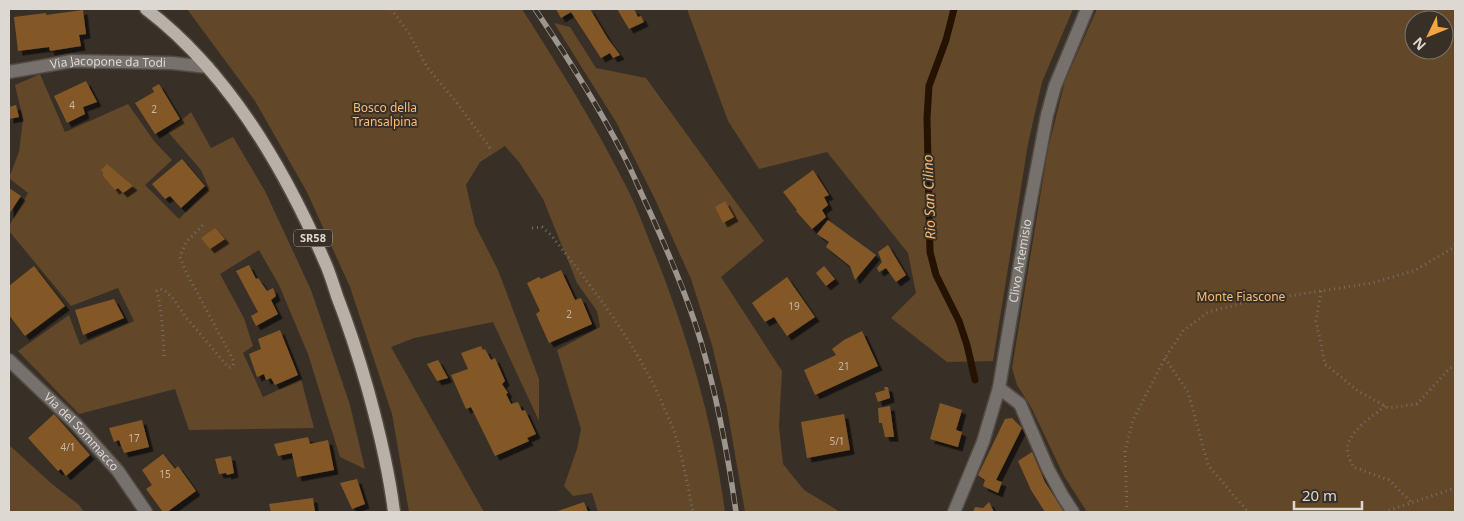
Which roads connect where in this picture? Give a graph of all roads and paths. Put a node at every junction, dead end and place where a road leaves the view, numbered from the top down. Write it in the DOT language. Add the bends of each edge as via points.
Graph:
graph roads {
  1 [pos="146,9"];
  2 [pos="391,9"];
  3 [pos="1087,9"];
  4 [pos="208,67"];
  5 [pos="9,72"];
  6 [pos="492,150"];
  7 [pos="204,224"];
  8 [pos="532,228"];
  9 [pos="1455,245"];
  10 [pos="1321,291"];
  11 [pos="164,356"];
  12 [pos="1165,358"];
  13 [pos="9,360"];
  14 [pos="1455,365"];
  15 [pos="999,388"];
  16 [pos="1385,406"];
  17 [pos="1455,488"];
  18 [pos="1412,503"];
  19 [pos="146,512"];
  20 [pos="394,512"];
  21 [pos="693,512"];
  22 [pos="954,512"];
  23 [pos="1073,512"];
  24 [pos="1127,512"];
  25 [pos="1248,512"];
  26 [pos="1384,512"];
  1 -- 4 [label="main road, SR58" via="163,21"];
  2 -- 6 [label="path" via="427,67"];
  3 -- 15 [label="street, Clivo Artemisio" via="1055,86 1047,115"];
  4 -- 5 [label="street, Via Jacopone da Todi" via="72,62"];
  4 -- 20 [label="main road, SR58" via="242,110 268,151 328,268 356,348 376,421"];
  7 -- 11 [label="path" via="186,242 180,257 230,352 233,366 228,367 172,297 159,289"];
  8 -- 21 [label="path" via="542,227 550,235 637,354 675,433"];
  9 -- 10 [label="path" via="1414,271 1372,283"];
  10 -- 12 [label="path" via="1208,312 1183,331"];
  10 -- 16 [label="path" via="1316,321 1325,364 1358,391"];
  12 -- 24 [label="path" via="1133,420 1125,451"];
  12 -- 25 [label="path" via="1188,392 1208,466"];
  13 -- 19 [label="street, Via del Sommacco" via="76,424 118,471"];
  14 -- 16 [label="path" via="1417,404"];
  15 -- 22 [label="street, Clivo Artemisio" via="983,442"];
  15 -- 23 [label="street" via="1020,404 1048,469"];
  16 -- 18 [label="path" via="1354,432 1348,454 1353,467 1389,480"];
  17 -- 18 [label="path"];
  18 -- 26 [label="path"];
}
